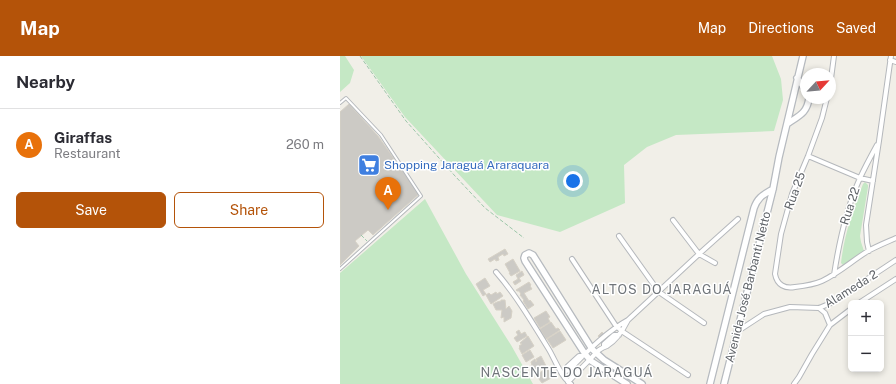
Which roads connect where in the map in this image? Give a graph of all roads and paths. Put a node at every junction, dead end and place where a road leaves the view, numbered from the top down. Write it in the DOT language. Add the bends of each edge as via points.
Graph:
graph roads {
  1 [pos="360,56"];
  2 [pos="802,56"];
  3 [pos="834,56"];
  4 [pos="891,58"];
  5 [pos="896,62"];
  6 [pos="832,68"];
  7 [pos="797,78"];
  8 [pos="800,82"];
  9 [pos="340,103"];
  10 [pos="808,104"];
  11 [pos="826,104"];
  12 [pos="786,124"];
  13 [pos="879,141"];
  14 [pos="808,156"];
  15 [pos="860,178"];
  16 [pos="873,181"];
  17 [pos="773,189"];
  18 [pos="738,219"];
  19 [pos="673,220"];
  20 [pos="361,235"];
  21 [pos="619,236"];
  22 [pos="524,238"];
  23 [pos="896,238"];
  24 [pos="369,243"];
  25 [pos="869,251"];
  26 [pos="699,254"];
  27 [pos="572,259"];
  28 [pos="896,260"];
  29 [pos="715,263"];
  30 [pos="340,269"];
  31 [pos="496,272"];
  32 [pos="834,275"];
  33 [pos="896,279"];
  34 [pos="659,292"];
  35 [pos="864,300"];
  36 [pos="819,308"];
  37 [pos="848,311"];
  38 [pos="628,320"];
  39 [pos="704,323"];
  40 [pos="830,325"];
  41 [pos="616,326"];
  42 [pos="738,331"];
  43 [pos="621,333"];
  44 [pos="594,351"];
  45 [pos="584,355"];
  46 [pos="590,359"];
  47 [pos="564,372"];
  48 [pos="688,375"];
  49 [pos="569,383"];
  50 [pos="627,384"];
  51 [pos="642,384"];
  52 [pos="710,384"];
  53 [pos="724,384"];
  54 [pos="794,384"];
  1 -- 22 [label="path" via="406,121 455,176 485,208"];
  2 -- 7 [label="street, Avenida José Barbanti Netto"];
  3 -- 6 [label="street"];
  4 -- 5 [label="street"];
  4 -- 13 [label="street"];
  7 -- 8 [label="street"];
  7 -- 12 [label="street, Avenida José Barbanti Netto"];
  9 -- 24 [label="lane" via="346,98 381,135 421,196"];
  10 -- 12 [label="street" via="804,112"];
  11 -- 14 [label="street, Rua 25"];
  12 -- 17 [label="street, Avenida José Barbanti Netto"];
  13 -- 15 [label="street, Rua 22"];
  13 -- 16 [label="street"];
  14 -- 15 [label="street"];
  14 -- 32 [label="street, Rua 25" via="792,194 781,234 776,279 780,285 788,288 807,286"];
  15 -- 16 [label="street"];
  15 -- 32 [label="street, Rua 22" via="839,242"];
  16 -- 25 [label="street" via="866,225"];
  17 -- 42 [label="street, Avenida José Barbanti Netto"];
  17 -- 52 [label="street, Avenida José Barbanti Netto" via="760,196 754,208"];
  18 -- 26 [label="street"];
  19 -- 26 [label="street"];
  20 -- 24 [label="path"];
  21 -- 34 [label="street"];
  23 -- 25 [label="street"];
  24 -- 30 [label="lane"];
  25 -- 32 [label="street"];
  26 -- 29 [label="street"];
  26 -- 34 [label="street"];
  27 -- 41 [label="street"];
  28 -- 36 [label="street, Alameda 2" via="831,303"];
  31 -- 47 [label="street" via="529,316"];
  33 -- 35 [label="street"];
  34 -- 38 [label="street"];
  34 -- 39 [label="street"];
  36 -- 40 [label="street" via="825,313"];
  36 -- 42 [label="street, Alameda 2" via="790,307 764,314"];
  37 -- 40 [label="street"];
  38 -- 41 [label="street"];
  38 -- 43 [label="street"];
  40 -- 54 [label="street"];
  41 -- 43 [label="street"];
  41 -- 44 [label="street"];
  42 -- 53 [label="street, Avenida José Barbanti Netto"];
  43 -- 44 [label="street" via="606,347"];
  43 -- 48 [label="street"];
  44 -- 45 [label="street"];
  44 -- 45 [label="street" via="533,255 525,254 525,261"];
  44 -- 46 [label="street"];
  44 -- 51 [label="street"];
  45 -- 46 [label="street"];
  45 -- 47 [label="street" via="579,356"];
  46 -- 49 [label="street"];
  46 -- 50 [label="street"];
  47 -- 49 [label="street"];
}
